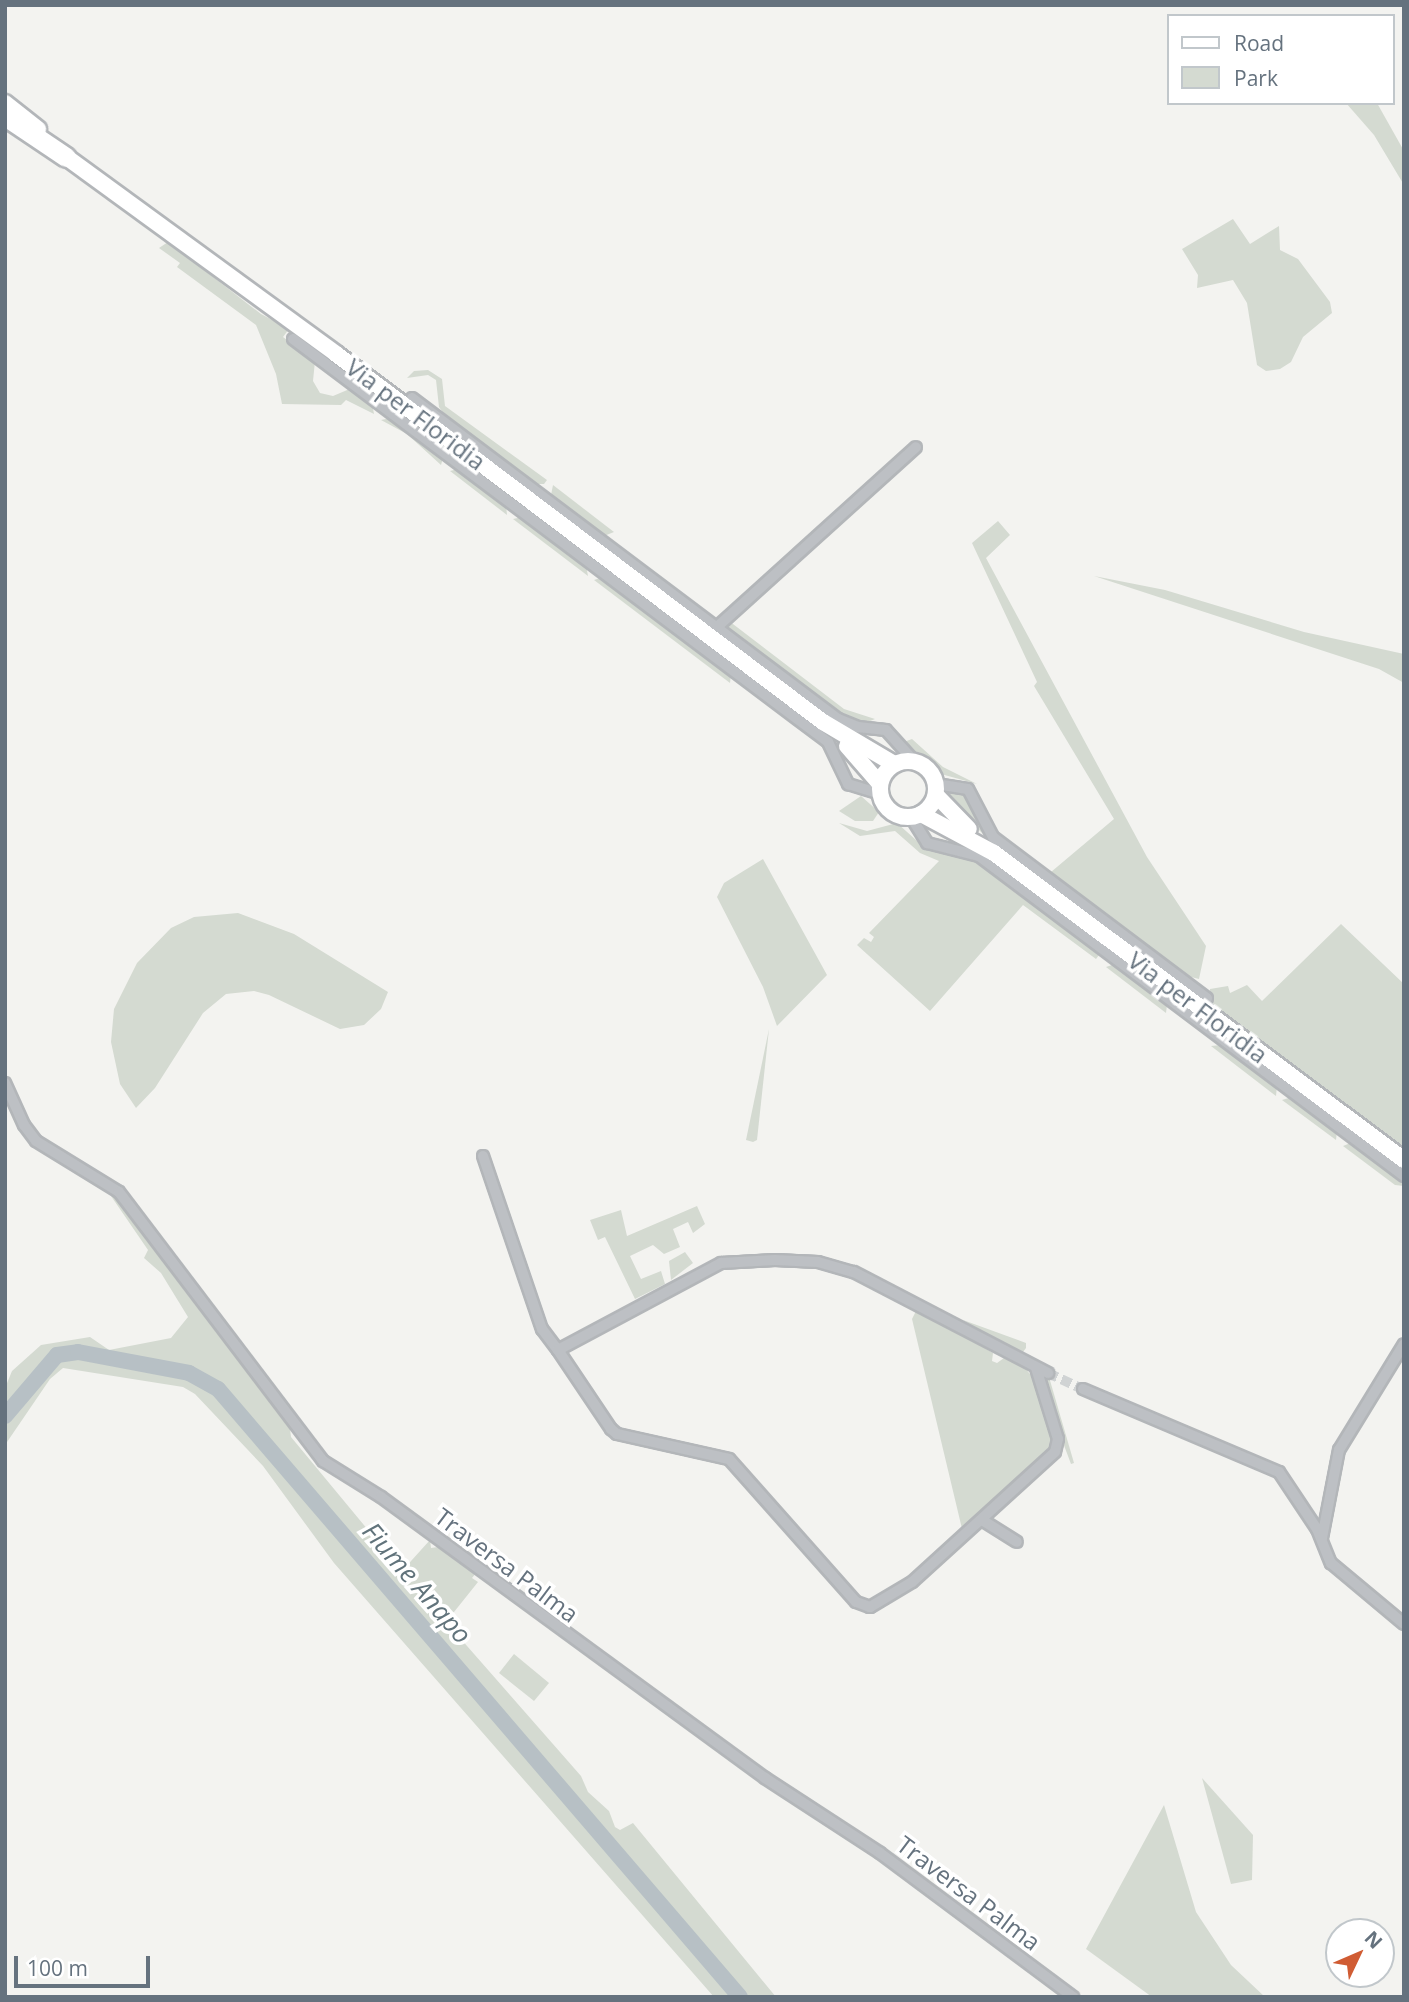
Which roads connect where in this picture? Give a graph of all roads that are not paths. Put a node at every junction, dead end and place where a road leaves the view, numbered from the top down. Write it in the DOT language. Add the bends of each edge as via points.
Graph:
graph roads {
  1 [pos="5,103"];
  2 [pos="5,115"];
  3 [pos="66,157"];
  4 [pos="134,203"];
  5 [pos="293,339"];
  6 [pos="412,398"];
  7 [pos="916,447"];
  8 [pos="717,627"];
  9 [pos="823,722"];
  10 [pos="898,740"];
  11 [pos="914,761"];
  12 [pos="896,764"];
  13 [pos="880,789"];
  14 [pos="936,790"];
  15 [pos="916,816"];
  16 [pos="994,853"];
  17 [pos="1207,998"];
  18 [pos="5,1083"];
  19 [pos="483,1156"];
  20 [pos="1404,1160"];
  21 [pos="1404,1176"];
  22 [pos="1404,1343"];
  23 [pos="558,1350"];
  24 [pos="1036,1368"];
  25 [pos="1048,1373"];
  26 [pos="1083,1388"];
  27 [pos="982,1520"];
  28 [pos="1322,1539"];
  29 [pos="1017,1542"];
  30 [pos="1404,1624"];
  31 [pos="1073,1997"];
  1 -- 4 [label="main road"];
  2 -- 3 [label="highway"];
  3 -- 4 [label="main road, Via per Floridia"];
  4 -- 9 [label="main road, Via per Floridia"];
  5 -- 13 [label="street" via="828,742 848,784"];
  6 -- 8 [label="street"];
  7 -- 8 [label="street"];
  8 -- 10 [label="street" via="838,719 886,730"];
  9 -- 12 [label="main road"];
  9 -- 13 [label="main road"];
  10 -- 11 [label="street"];
  10 -- 12 [label="street"];
  11 -- 12 [label="main road"];
  11 -- 14 [label="main road" via="930,771"];
  12 -- 13 [label="main road"];
  13 -- 15 [label="main road" via="891,811"];
  14 -- 15 [label="main road"];
  14 -- 16 [label="main road"];
  14 -- 17 [label="street" via="968,789 993,837"];
  15 -- 16 [label="main road"];
  15 -- 21 [label="street" via="927,843 979,856"];
  16 -- 20 [label="main road, Via per Floridia"];
  18 -- 31 [label="street, Traversa Palma" via="23,1125 36,1141 119,1192 323,1461 381,1497 753,1770 880,1853"];
  19 -- 23 [label="street" via="542,1329"];
  22 -- 28 [label="street" via="1339,1450"];
  23 -- 24 [label="street" via="721,1263 775,1260 818,1262 854,1272"];
  23 -- 27 [label="street" via="617,1434 729,1459 860,1605 874,1606 912,1582"];
  24 -- 25 [label="street"];
  24 -- 27 [label="street" via="1058,1446"];
  26 -- 28 [label="street" via="1279,1472 1301,1499"];
  27 -- 29 [label="street"];
  28 -- 30 [label="street" via="1331,1563"];
}
